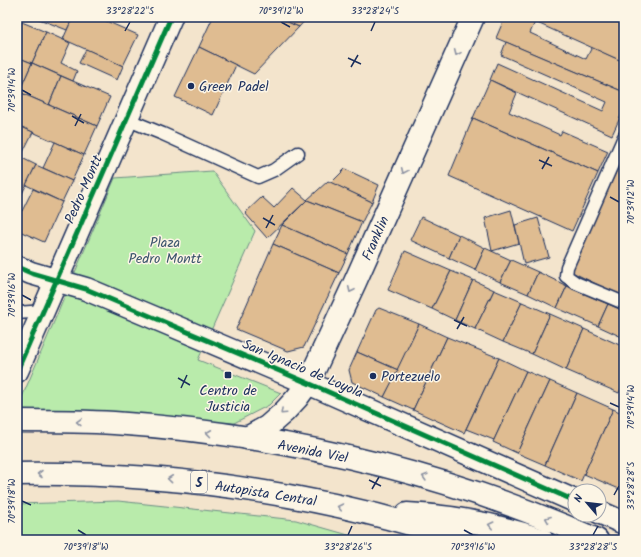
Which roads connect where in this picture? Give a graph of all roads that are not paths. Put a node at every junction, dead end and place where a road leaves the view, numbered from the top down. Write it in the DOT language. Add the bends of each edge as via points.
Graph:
graph roads {
  1 [pos="171,17"];
  2 [pos="473,17"];
  3 [pos="126,119"];
  4 [pos="624,137"];
  5 [pos="298,153"];
  6 [pos="17,267"];
  7 [pos="56,280"];
  8 [pos="624,303"];
  9 [pos="44,311"];
  10 [pos="17,313"];
  11 [pos="17,371"];
  12 [pos="308,383"];
  13 [pos="17,421"];
  14 [pos="247,438"];
  15 [pos="17,474"];
  16 [pos="567,497"];
  17 [pos="378,516"];
  18 [pos="607,516"];
  19 [pos="624,523"];
  20 [pos="463,540"];
  21 [pos="542,540"];
  22 [pos="597,540"];
  1 -- 3 [label="main road, Pedro Montt"];
  2 -- 12 [label="main road, Franklin, one-way"];
  3 -- 5 [label="lane" via="258,177 274,170"];
  3 -- 7 [label="main road, Pedro Montt"];
  4 -- 8 [label="lane" via="567,267 566,276 576,283"];
  6 -- 7 [label="main road, San Ignacio de Loyola"];
  7 -- 9 [label="main road, Pedro Montt"];
  7 -- 12 [label="main road, San Ignacio de Loyola" via="86,290"];
  9 -- 10 [label="lane"];
  9 -- 11 [label="main road, Pedro Montt"];
  12 -- 14 [label="main road, Franklin, one-way" via="284,412 267,427"];
  12 -- 16 [label="main road, San Ignacio de Loyola"];
  14 -- 13 [label="main road, Avenida Viel, one-way" via="114,423"];
  22 -- 14 [label="main road, Avenida Viel, one-way" via="510,504 449,484 344,456"];
  17 -- 15 [label="main road, Autopista Central / 5, one-way" via="322,502 207,483 93,474"];
  17 -- 20 [label="main road, Autopista Central / 5"];
  21 -- 17 [label="main road, one-way" via="460,519 426,515"];
  18 -- 19 [label="main road"];
}
